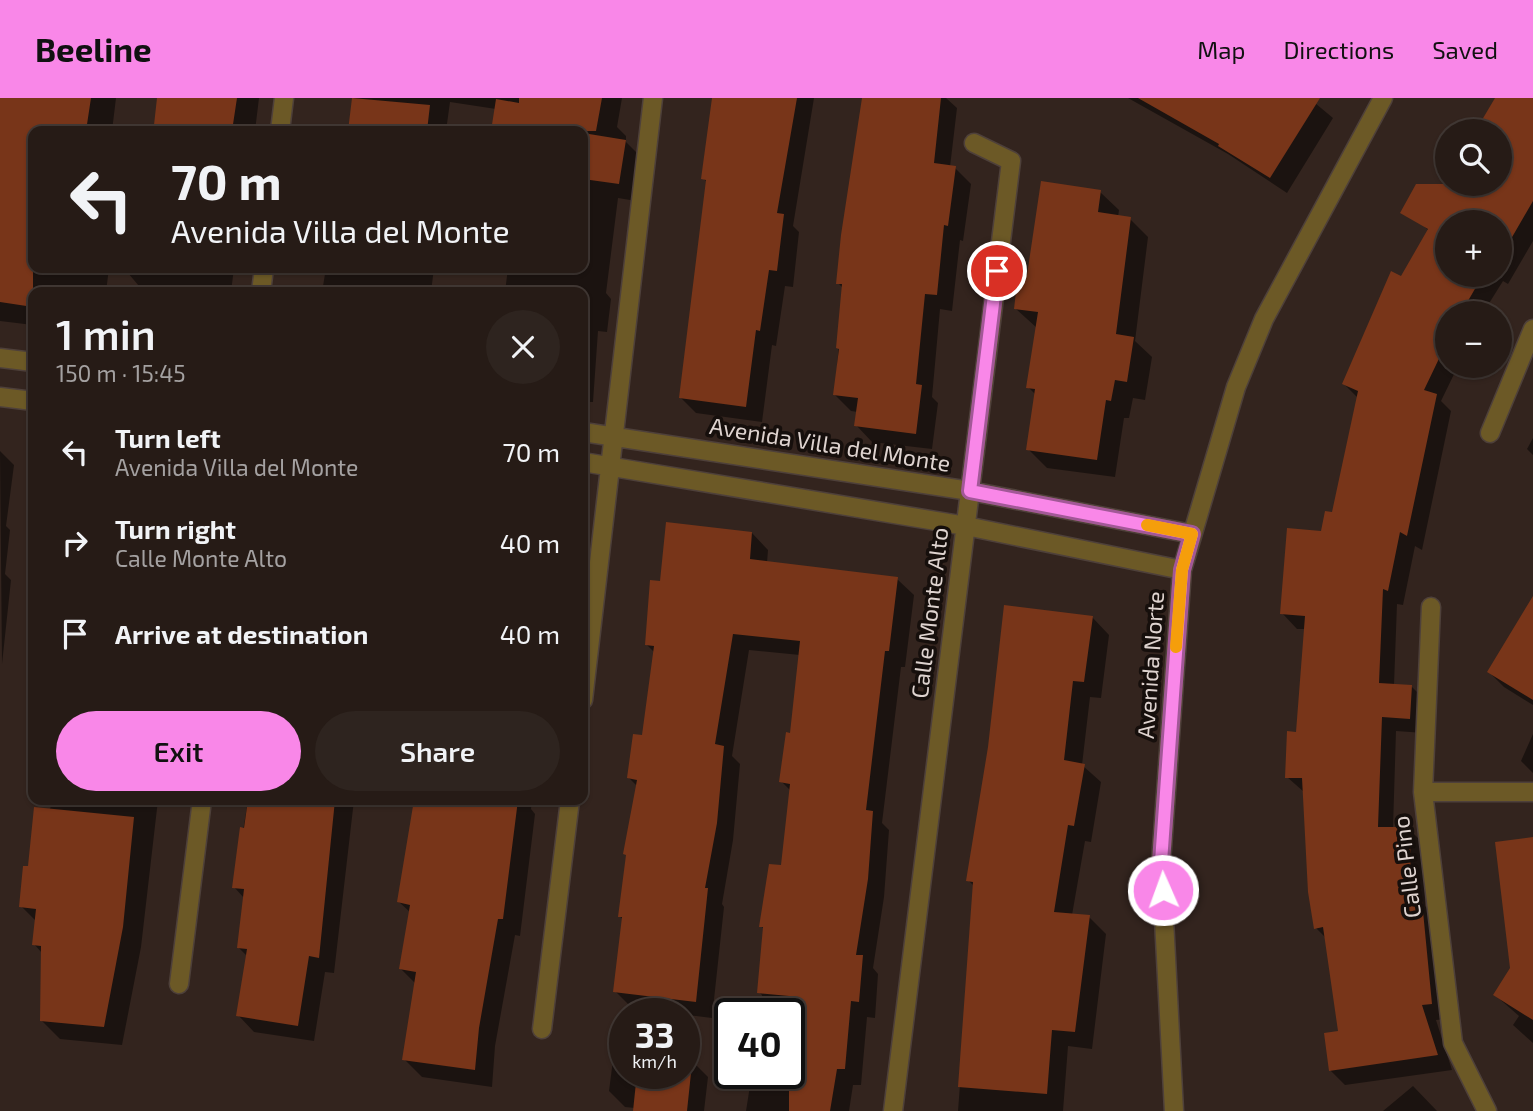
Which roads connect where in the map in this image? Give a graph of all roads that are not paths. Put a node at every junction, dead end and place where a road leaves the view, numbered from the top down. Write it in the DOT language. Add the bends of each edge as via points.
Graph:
graph roads {
  1 [pos="284,98"];
  2 [pos="653,98"];
  3 [pos="1383,98"];
  4 [pos="281,126"];
  5 [pos="974,143"];
  6 [pos="1533,329"];
  7 [pos="0,358"];
  8 [pos="28,361"];
  9 [pos="0,397"];
  10 [pos="28,400"];
  11 [pos="588,433"];
  12 [pos="1490,433"];
  13 [pos="615,436"];
  14 [pos="588,463"];
  15 [pos="611,466"];
  16 [pos="970,491"];
  17 [pos="966,526"];
  18 [pos="1192,534"];
  19 [pos="1182,570"];
  20 [pos="1431,607"];
  21 [pos="588,657"];
  22 [pos="1423,792"];
  23 [pos="1533,792"];
  24 [pos="201,805"];
  25 [pos="569,805"];
  26 [pos="179,984"];
  27 [pos="542,1030"];
  28 [pos="893,1111"];
  29 [pos="1174,1111"];
  30 [pos="1487,1111"];
  1 -- 4 [label="street"];
  2 -- 13 [label="street"];
  3 -- 18 [label="street, Avenida Norte" via="1264,319 1236,387"];
  5 -- 16 [label="street, Calle Monte Alto" via="1011,161"];
  6 -- 12 [label="street"];
  7 -- 8 [label="street"];
  9 -- 10 [label="street"];
  11 -- 13 [label="street, Avenida Villa del Monte"];
  13 -- 15 [label="street"];
  13 -- 16 [label="street, Avenida Villa del Monte"];
  14 -- 15 [label="street"];
  15 -- 17 [label="street"];
  15 -- 21 [label="street"];
  16 -- 17 [label="street, Calle Monte Alto"];
  16 -- 18 [label="street, Avenida Villa del Monte"];
  17 -- 19 [label="street"];
  17 -- 28 [label="street, Calle Monte Alto"];
  18 -- 19 [label="street, Avenida Norte"];
  19 -- 29 [label="street, Avenida Norte" via="1161,862"];
  20 -- 22 [label="street, Calle Pino"];
  22 -- 23 [label="street"];
  22 -- 30 [label="street, Calle Pino" via="1452,1043"];
  24 -- 26 [label="street"];
  25 -- 27 [label="street"];
}
